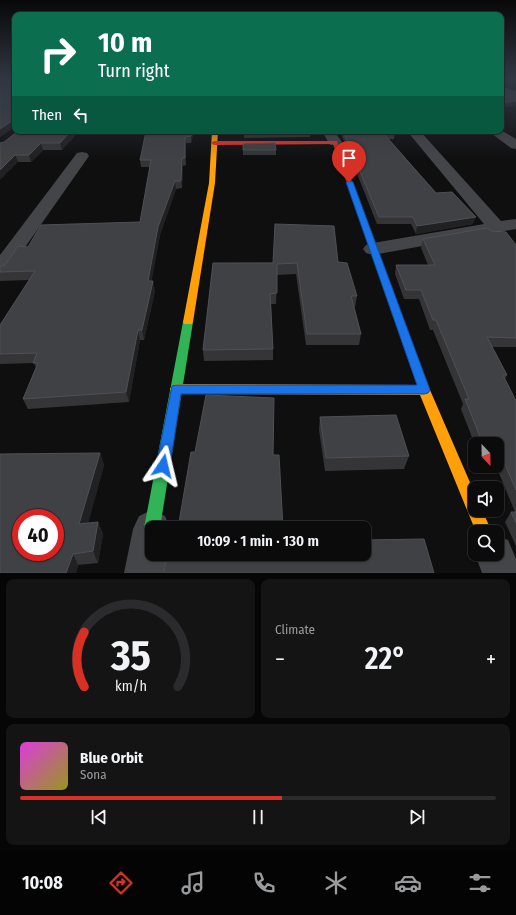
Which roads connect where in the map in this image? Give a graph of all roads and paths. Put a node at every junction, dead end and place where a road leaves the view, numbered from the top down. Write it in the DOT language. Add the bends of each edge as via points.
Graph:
graph roads {
  1 [pos="215,134"];
  2 [pos="330,134"];
  3 [pos="416,134"];
  4 [pos="499,134"];
  5 [pos="335,142"];
  6 [pos="214,143"];
  7 [pos="516,145"];
  8 [pos="82,156"];
  9 [pos="516,224"];
  10 [pos="495,226"];
  11 [pos="373,249"];
  12 [pos="0,269"];
  13 [pos="176,389"];
  14 [pos="424,390"];
  15 [pos="153,521"];
  16 [pos="481,525"];
  17 [pos="146,561"];
  18 [pos="497,561"];
  19 [pos="144,573"];
  20 [pos="502,573"];
  1 -- 6 [label="street"];
  2 -- 5 [label="street"];
  3 -- 10 [label="street"];
  4 -- 7 [label="street"];
  5 -- 6 [label="street"];
  5 -- 11 [label="street"];
  6 -- 13 [label="street" via="212,183"];
  8 -- 12 [label="street"];
  9 -- 10 [label="street"];
  10 -- 11 [label="street"];
  11 -- 14 [label="street"];
  13 -- 14 [label="street"];
  13 -- 15 [label="street"];
  14 -- 16 [label="street"];
  17 -- 19 [label="street"];
  18 -- 20 [label="street"];
}
